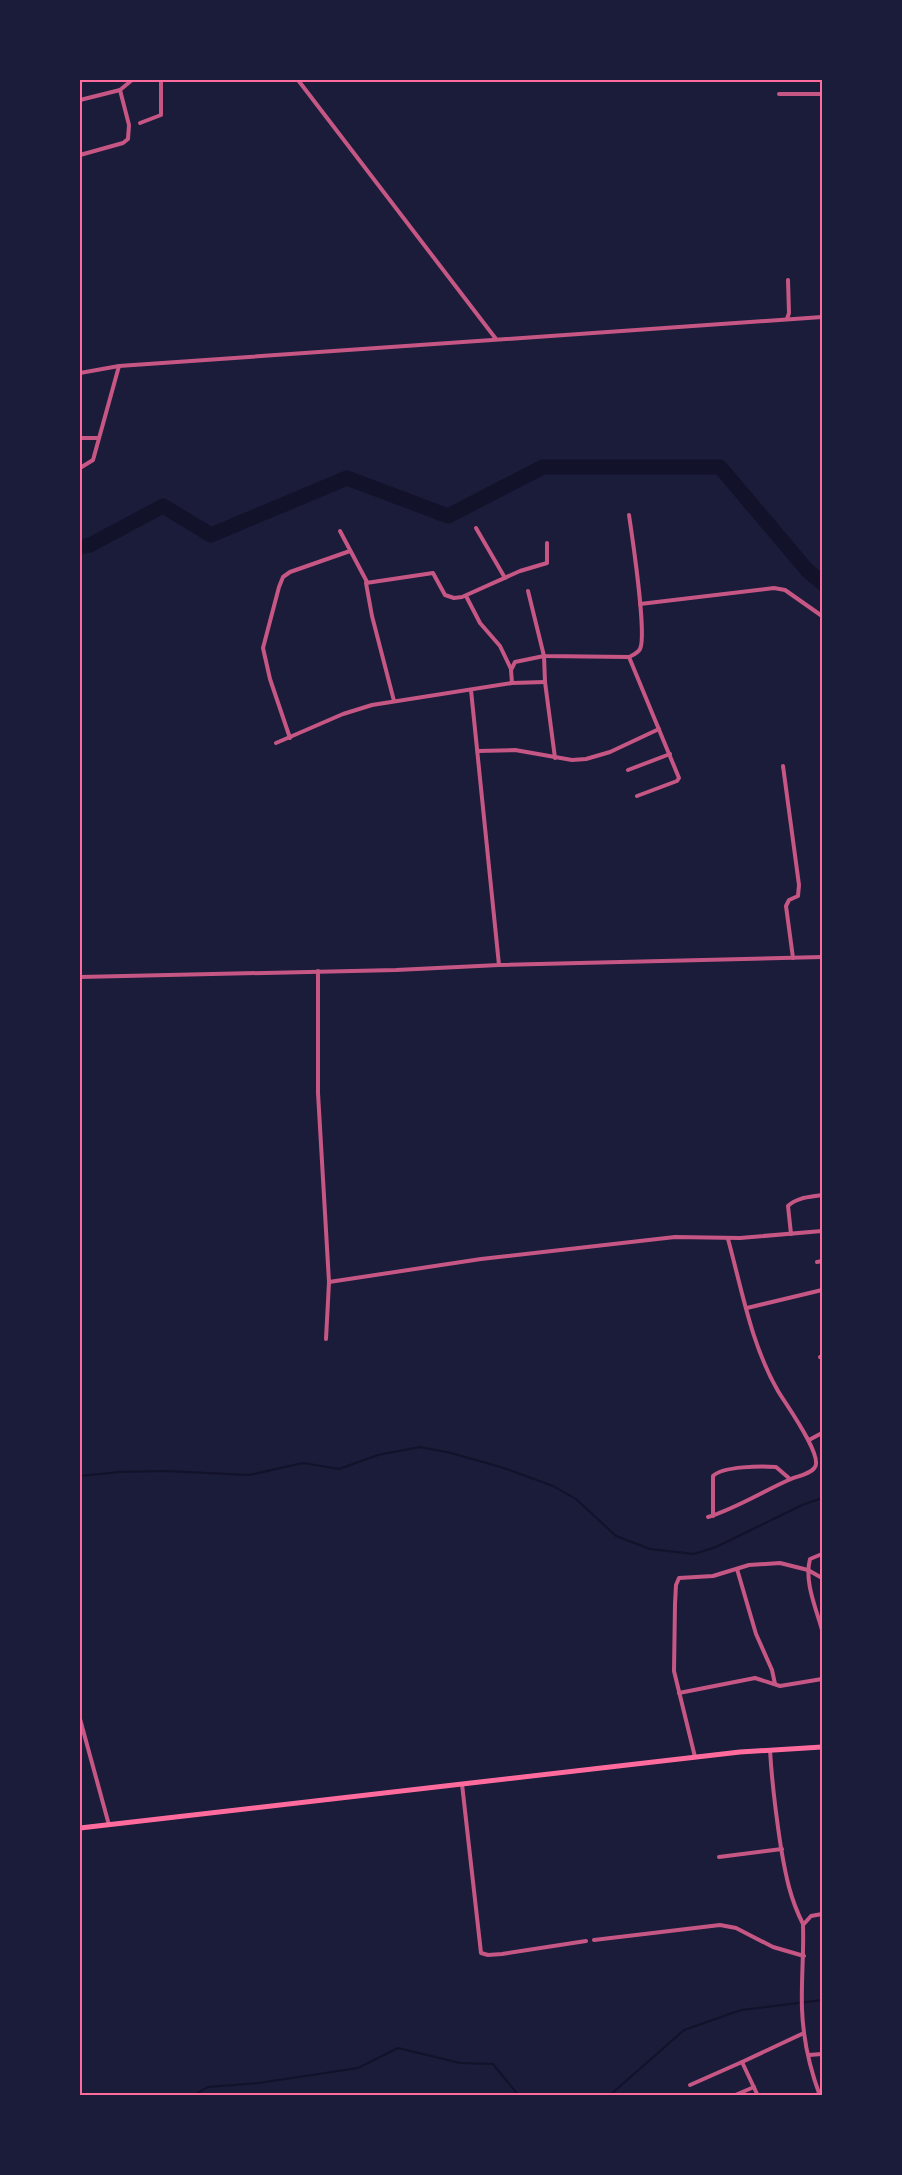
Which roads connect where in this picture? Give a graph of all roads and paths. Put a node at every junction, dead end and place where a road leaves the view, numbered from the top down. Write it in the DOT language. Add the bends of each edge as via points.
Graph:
graph roads {
  1 [pos="132,80"];
  2 [pos="161,80"];
  3 [pos="298,80"];
  4 [pos="120,90"];
  5 [pos="779,94"];
  6 [pos="822,94"];
  7 [pos="80,100"];
  8 [pos="140,123"];
  9 [pos="80,155"];
  10 [pos="788,280"];
  11 [pos="822,317"];
  12 [pos="787,319"];
  13 [pos="497,339"];
  14 [pos="119,366"];
  15 [pos="80,373"];
  16 [pos="80,438"];
  17 [pos="97,438"];
  18 [pos="80,468"];
  19 [pos="629,515"];
  20 [pos="476,528"];
  21 [pos="340,531"];
  22 [pos="547,543"];
  23 [pos="350,551"];
  24 [pos="505,578"];
  25 [pos="367,582"];
  26 [pos="528,591"];
  27 [pos="466,596"];
  28 [pos="640,604"];
  29 [pos="822,616"];
  30 [pos="544,656"];
  31 [pos="628,657"];
  32 [pos="511,670"];
  33 [pos="545,682"];
  34 [pos="512,683"];
  35 [pos="471,690"];
  36 [pos="394,701"];
  37 [pos="659,729"];
  38 [pos="290,738"];
  39 [pos="276,743"];
  40 [pos="478,750"];
  41 [pos="670,754"];
  42 [pos="555,758"];
  43 [pos="783,766"];
  44 [pos="628,770"];
  45 [pos="637,796"];
  46 [pos="822,957"];
  47 [pos="793,958"];
  48 [pos="499,965"];
  49 [pos="318,971"];
  50 [pos="80,977"];
  51 [pos="822,1196"];
  52 [pos="822,1231"];
  53 [pos="791,1234"];
  54 [pos="728,1239"];
  55 [pos="329,1282"];
  56 [pos="822,1290"];
  57 [pos="747,1308"];
  58 [pos="326,1339"];
  59 [pos="822,1433"];
  60 [pos="809,1440"];
  61 [pos="790,1479"];
  62 [pos="822,1554"];
  63 [pos="737,1569"];
  64 [pos="808,1570"];
  65 [pos="822,1578"];
  66 [pos="822,1630"];
  67 [pos="822,1679"];
  68 [pos="775,1685"];
  69 [pos="679,1693"];
  70 [pos="80,1719"];
  71 [pos="822,1747"];
  72 [pos="770,1750"];
  73 [pos="695,1757"];
  74 [pos="462,1783"];
  75 [pos="109,1825"];
  76 [pos="80,1828"];
  77 [pos="782,1849"];
  78 [pos="719,1857"];
  79 [pos="822,1914"];
  80 [pos="803,1925"];
  81 [pos="594,1940"];
  82 [pos="586,1941"];
  83 [pos="804,1956"];
  84 [pos="804,2033"];
  85 [pos="822,2054"];
  86 [pos="809,2055"];
  87 [pos="742,2062"];
  88 [pos="690,2085"];
  89 [pos="754,2087"];
  90 [pos="733,2096"];
  91 [pos="758,2096"];
  92 [pos="820,2096"];
  1 -- 4 [label="street"];
  2 -- 8 [label="street" via="161,115"];
  3 -- 13 [label="street"];
  4 -- 7 [label="street"];
  4 -- 9 [label="street" via="129,125 128,139"];
  5 -- 6 [label="street"];
  10 -- 12 [label="street"];
  11 -- 12 [label="street"];
  12 -- 13 [label="street"];
  13 -- 14 [label="street"];
  14 -- 15 [label="street"];
  14 -- 17 [label="street"];
  16 -- 17 [label="street"];
  17 -- 18 [label="street" via="93,460"];
  19 -- 28 [label="street"];
  20 -- 24 [label="street"];
  21 -- 23 [label="street"];
  22 -- 24 [label="street" via="547,563"];
  23 -- 25 [label="street"];
  23 -- 38 [label="street" via="290,572 279,587 263,648"];
  24 -- 27 [label="street"];
  25 -- 27 [label="street" via="433,573 445,595"];
  25 -- 36 [label="street"];
  26 -- 30 [label="street"];
  27 -- 32 [label="street" via="480,622 500,646"];
  28 -- 29 [label="street" via="774,588 785,590"];
  28 -- 31 [label="street" via="641,648"];
  30 -- 31 [label="street"];
  30 -- 32 [label="street" via="515,662"];
  30 -- 33 [label="street"];
  31 -- 37 [label="street"];
  32 -- 34 [label="street"];
  33 -- 34 [label="street"];
  33 -- 42 [label="street"];
  34 -- 35 [label="street"];
  35 -- 36 [label="street"];
  35 -- 40 [label="street"];
  36 -- 38 [label="street" via="343,714"];
  37 -- 41 [label="street"];
  37 -- 42 [label="street" via="597,757"];
  38 -- 39 [label="street"];
  40 -- 42 [label="street" via="515,750"];
  40 -- 48 [label="street"];
  41 -- 44 [label="street"];
  41 -- 45 [label="street" via="678,780"];
  43 -- 47 [label="street" via="798,885 798,896 787,902"];
  46 -- 47 [label="street"];
  47 -- 48 [label="street"];
  48 -- 49 [label="street"];
  49 -- 50 [label="street"];
  49 -- 55 [label="street" via="318,1093"];
  51 -- 53 [label="street" via="806,1197 788,1206"];
  52 -- 53 [label="street"];
  53 -- 54 [label="street"];
  54 -- 55 [label="street" via="675,1237 482,1259"];
  54 -- 57 [label="street"];
  55 -- 58 [label="street"];
  56 -- 57 [label="street"];
  57 -- 60 [label="street" via="765,1368"];
  59 -- 60 [label="street"];
  60 -- 61 [label="street" via="816,1456 815,1467"];
  61 -- 61 [label="street" via="734,1508 710,1517 716,1473 776,1467"];
  62 -- 64 [label="street" via="810,1559"];
  63 -- 64 [label="street" via="780,1563"];
  63 -- 68 [label="street"];
  63 -- 69 [label="street" via="710,1576 684,1576 677,1582 673,1656"];
  64 -- 65 [label="street"];
  64 -- 66 [label="street"];
  67 -- 68 [label="street"];
  68 -- 69 [label="street" via="755,1678"];
  69 -- 73 [label="street"];
  70 -- 75 [label="street"];
  71 -- 72 [label="main road"];
  72 -- 73 [label="main road"];
  72 -- 77 [label="street"];
  73 -- 74 [label="main road"];
  74 -- 75 [label="main road"];
  74 -- 82 [label="street" via="481,1953"];
  75 -- 76 [label="main road"];
  77 -- 78 [label="street"];
  77 -- 80 [label="street" via="790,1896"];
  79 -- 80 [label="street" via="811,1916"];
  80 -- 83 [label="street"];
  81 -- 83 [label="street" via="720,1925"];
  83 -- 84 [label="street"];
  84 -- 86 [label="street"];
  84 -- 87 [label="street"];
  85 -- 86 [label="street"];
  86 -- 92 [label="street"];
  87 -- 88 [label="street"];
  87 -- 89 [label="street"];
  89 -- 90 [label="street"];
  89 -- 91 [label="street"];
}
